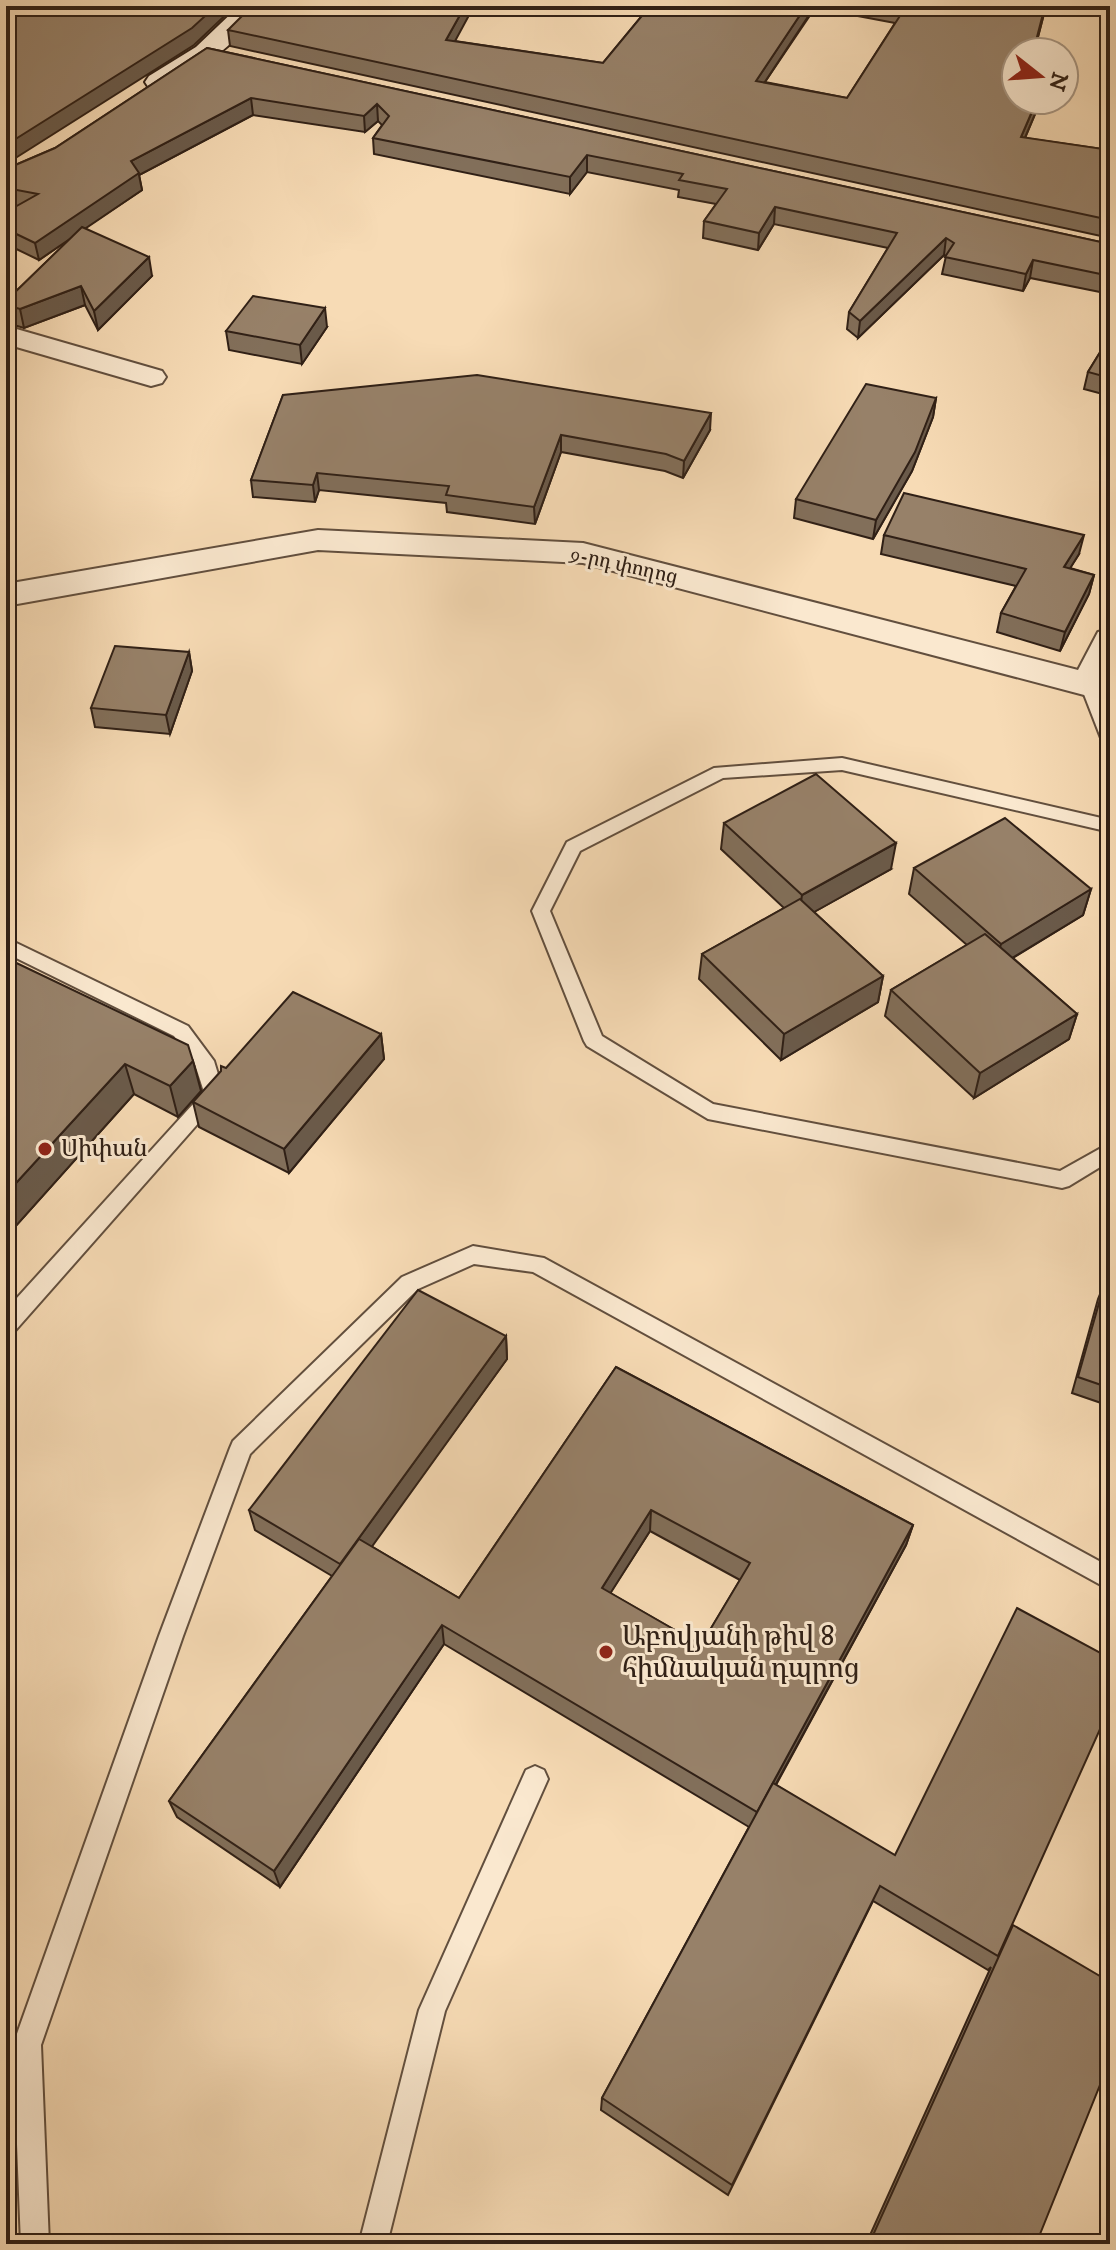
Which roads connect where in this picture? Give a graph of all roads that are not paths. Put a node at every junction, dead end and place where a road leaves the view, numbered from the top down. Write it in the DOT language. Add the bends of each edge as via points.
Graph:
graph roads {
  1 [pos="253,6"];
  2 [pos="205,52"];
  3 [pos="236,58"];
  4 [pos="139,95"];
  5 [pos="6,335"];
  6 [pos="151,377"];
  7 [pos="6,595"];
  8 [pos="1110,640"];
  9 [pos="1088,684"];
  10 [pos="1110,738"];
  11 [pos="1110,826"];
  12 [pos="6,945"];
  13 [pos="1110,1151"];
  14 [pos="6,1325"];
  15 [pos="1110,1579"];
  16 [pos="535,1779"];
  17 [pos="35,2244"];
  18 [pos="373,2244"];
  1 -- 2 [label="main road"];
  2 -- 3 [label="main road"];
  2 -- 4 [label="main road"];
  5 -- 6 [label="street"];
  7 -- 9 [label="street, 9-րդ փողոց" via="318,540 583,553"];
  8 -- 9 [label="street"];
  9 -- 10 [label="lane"];
  11 -- 13 [label="lane" via="842,764 720,772 573,847 541,911 594,1041 708,1111 1062,1180"];
  12 -- 14 [label="lane" via="181,1031 204,1061 214,1094"];
  15 -- 17 [label="lane" via="537,1264 473,1255 410,1283 241,1448 27,2045"];
  16 -- 18 [label="lane" via="432,2010"];
}
